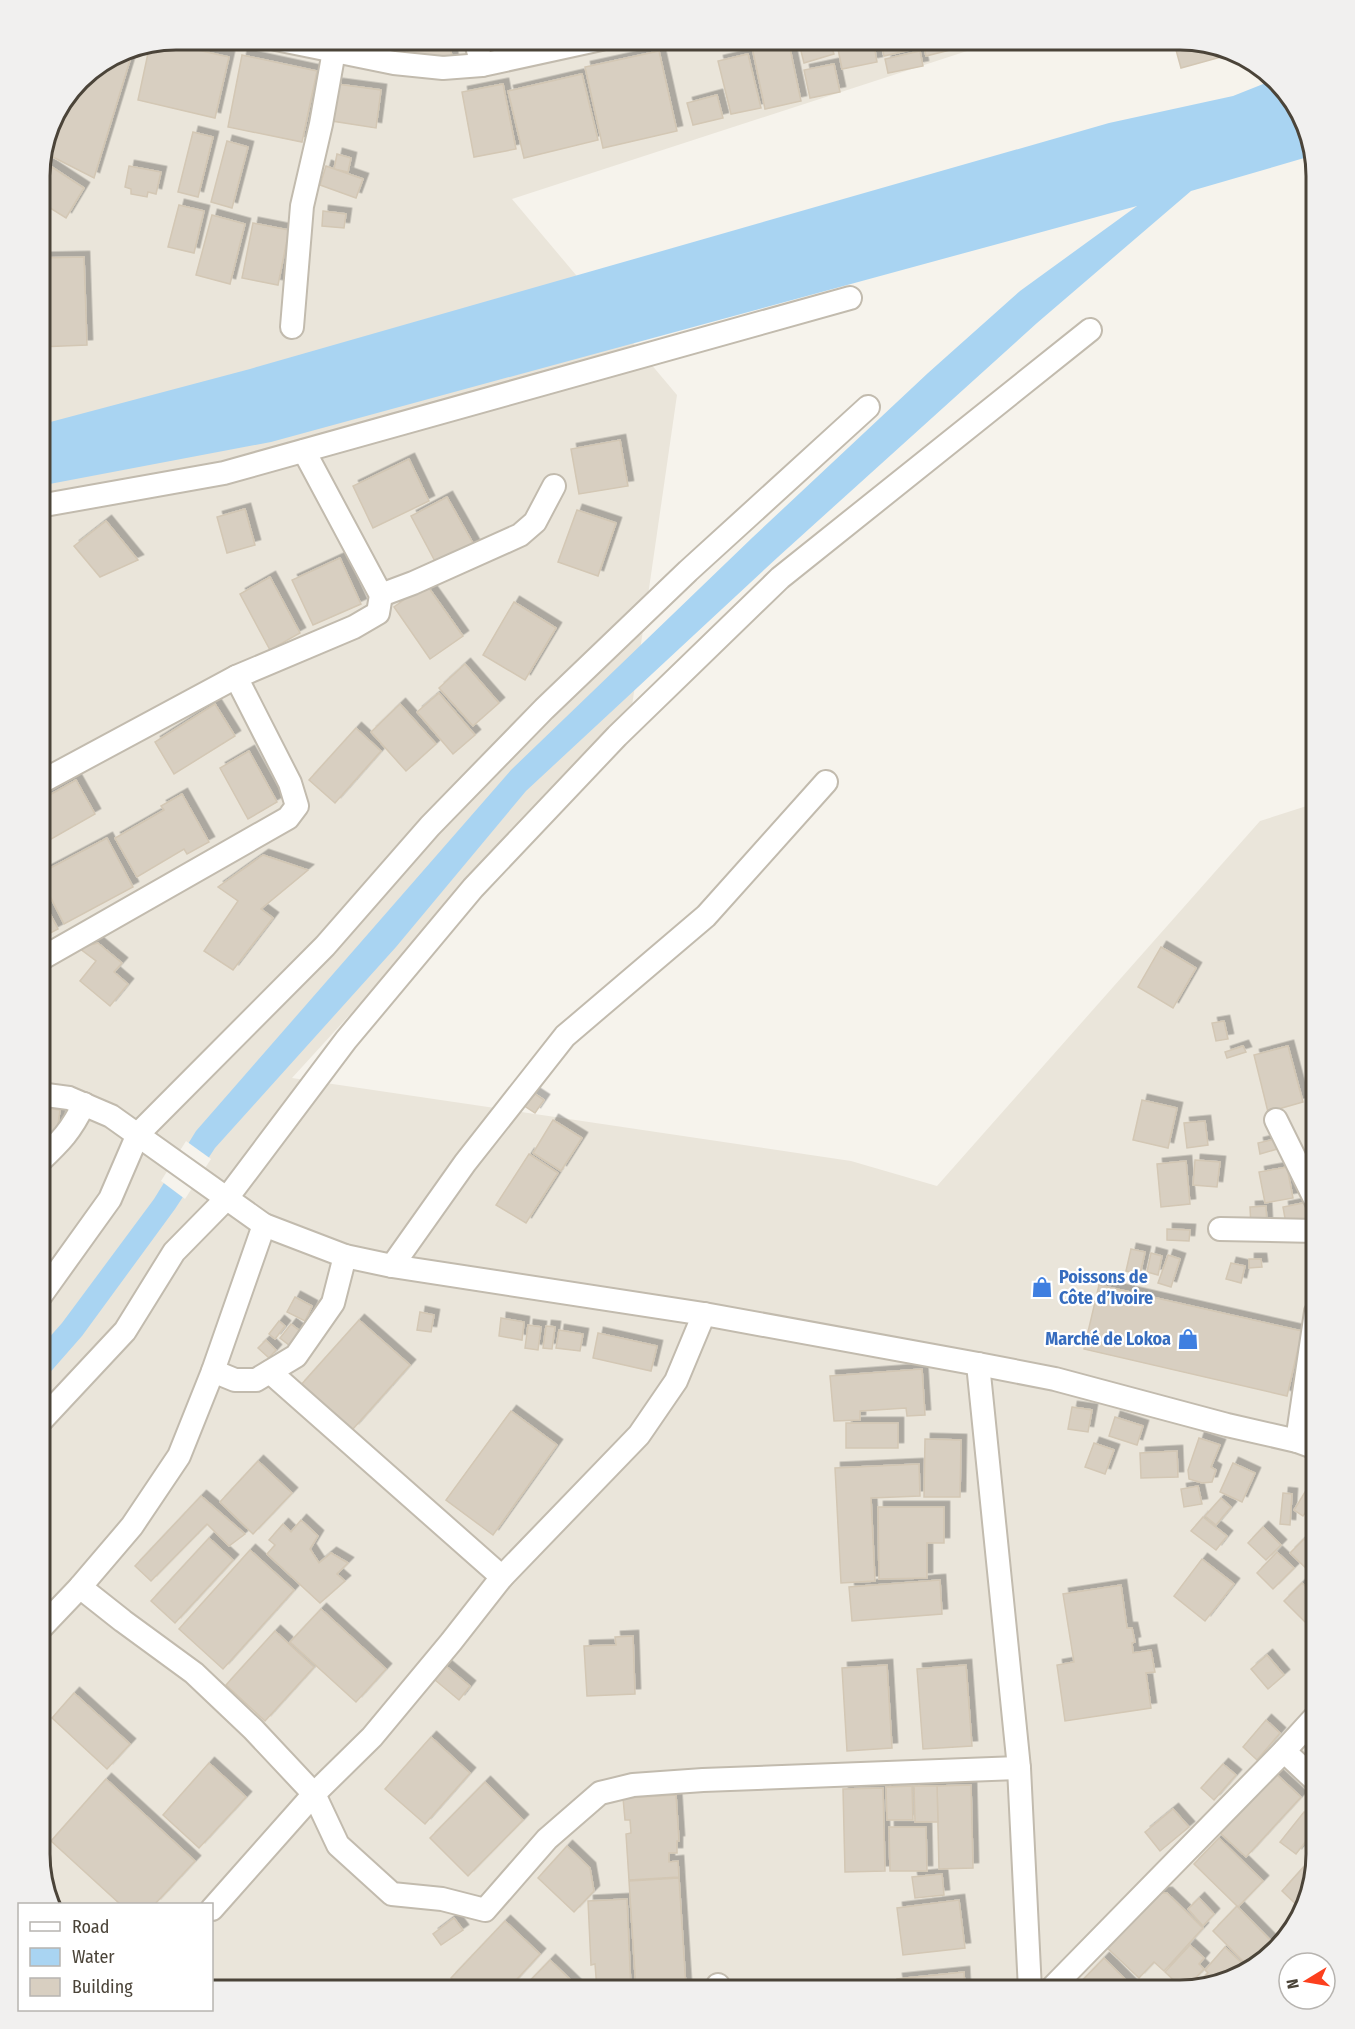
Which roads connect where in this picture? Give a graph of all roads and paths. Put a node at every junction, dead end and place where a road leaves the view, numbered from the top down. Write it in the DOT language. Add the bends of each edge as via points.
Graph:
graph roads {
  1 [pos="329,50"];
  2 [pos="479,50"];
  3 [pos="549,50"];
  4 [pos="334,51"];
  5 [pos="482,64"];
  6 [pos="850,298"];
  7 [pos="292,327"];
  8 [pos="1090,330"];
  9 [pos="868,407"];
  10 [pos="304,451"];
  11 [pos="554,486"];
  12 [pos="50,504"];
  13 [pos="381,595"];
  14 [pos="236,677"];
  15 [pos="50,777"];
  16 [pos="826,782"];
  17 [pos="50,954"];
  18 [pos="50,1095"];
  19 [pos="84,1104"];
  20 [pos="1276,1120"];
  21 [pos="138,1134"];
  22 [pos="50,1151"];
  23 [pos="1306,1181"];
  24 [pos="227,1198"];
  25 [pos="264,1226"];
  26 [pos="1220,1229"];
  27 [pos="1306,1231"];
  28 [pos="345,1256"];
  29 [pos="392,1266"];
  30 [pos="50,1283"];
  31 [pos="704,1314"];
  32 [pos="978,1364"];
  33 [pos="213,1371"];
  34 [pos="270,1372"];
  35 [pos="50,1411"];
  36 [pos="1306,1444"];
  37 [pos="502,1577"];
  38 [pos="80,1587"];
  39 [pos="50,1618"];
  40 [pos="1306,1727"];
  41 [pos="1284,1751"];
  42 [pos="1019,1768"];
  43 [pos="1306,1772"];
  44 [pos="314,1794"];
  45 [pos="213,1908"];
  46 [pos="1029,1980"];
  47 [pos="1060,1980"];
  1 -- 4 [label="street"];
  2 -- 5 [label="street"];
  3 -- 5 [label="street"];
  4 -- 5 [label="street" via="443,68"];
  4 -- 7 [label="street" via="303,206"];
  6 -- 10 [label="street"];
  8 -- 24 [label="street" via="780,578 617,736 472,888 346,1041"];
  9 -- 21 [label="street" via="544,709 430,826 325,946"];
  10 -- 12 [label="street" via="224,473"];
  10 -- 13 [label="street"];
  11 -- 13 [label="street" via="536,522 520,535"];
  13 -- 14 [label="street" via="378,613 354,627"];
  14 -- 15 [label="street"];
  14 -- 17 [label="street" via="290,783 297,806 288,818"];
  16 -- 29 [label="street" via="706,916 565,1036 465,1163"];
  18 -- 19 [label="street"];
  19 -- 21 [label="street"];
  19 -- 22 [label="street" via="68,1133"];
  20 -- 23 [label="street"];
  21 -- 24 [label="street"];
  21 -- 30 [label="street" via="110,1198"];
  24 -- 25 [label="street"];
  24 -- 35 [label="street" via="174,1252 125,1331"];
  25 -- 28 [label="street"];
  25 -- 33 [label="street"];
  26 -- 27 [label="street"];
  28 -- 29 [label="street"];
  28 -- 34 [label="street" via="333,1303 296,1356"];
  29 -- 31 [label="street"];
  31 -- 32 [label="street"];
  31 -- 37 [label="street" via="676,1381 639,1435"];
  32 -- 36 [label="street" via="1055,1379"];
  32 -- 42 [label="street"];
  33 -- 34 [label="street" via="234,1380 256,1380"];
  33 -- 38 [label="street" via="179,1456 132,1526"];
  34 -- 37 [label="street"];
  37 -- 44 [label="street" via="372,1737"];
  38 -- 39 [label="street"];
  38 -- 44 [label="street" via="194,1673"];
  40 -- 41 [label="street"];
  41 -- 43 [label="street"];
  41 -- 47 [label="street"];
  42 -- 44 [label="street" via="703,1779 633,1785 600,1793 547,1839 485,1910 442,1899 392,1894 338,1845"];
  42 -- 46 [label="street"];
  44 -- 45 [label="street"];
}
